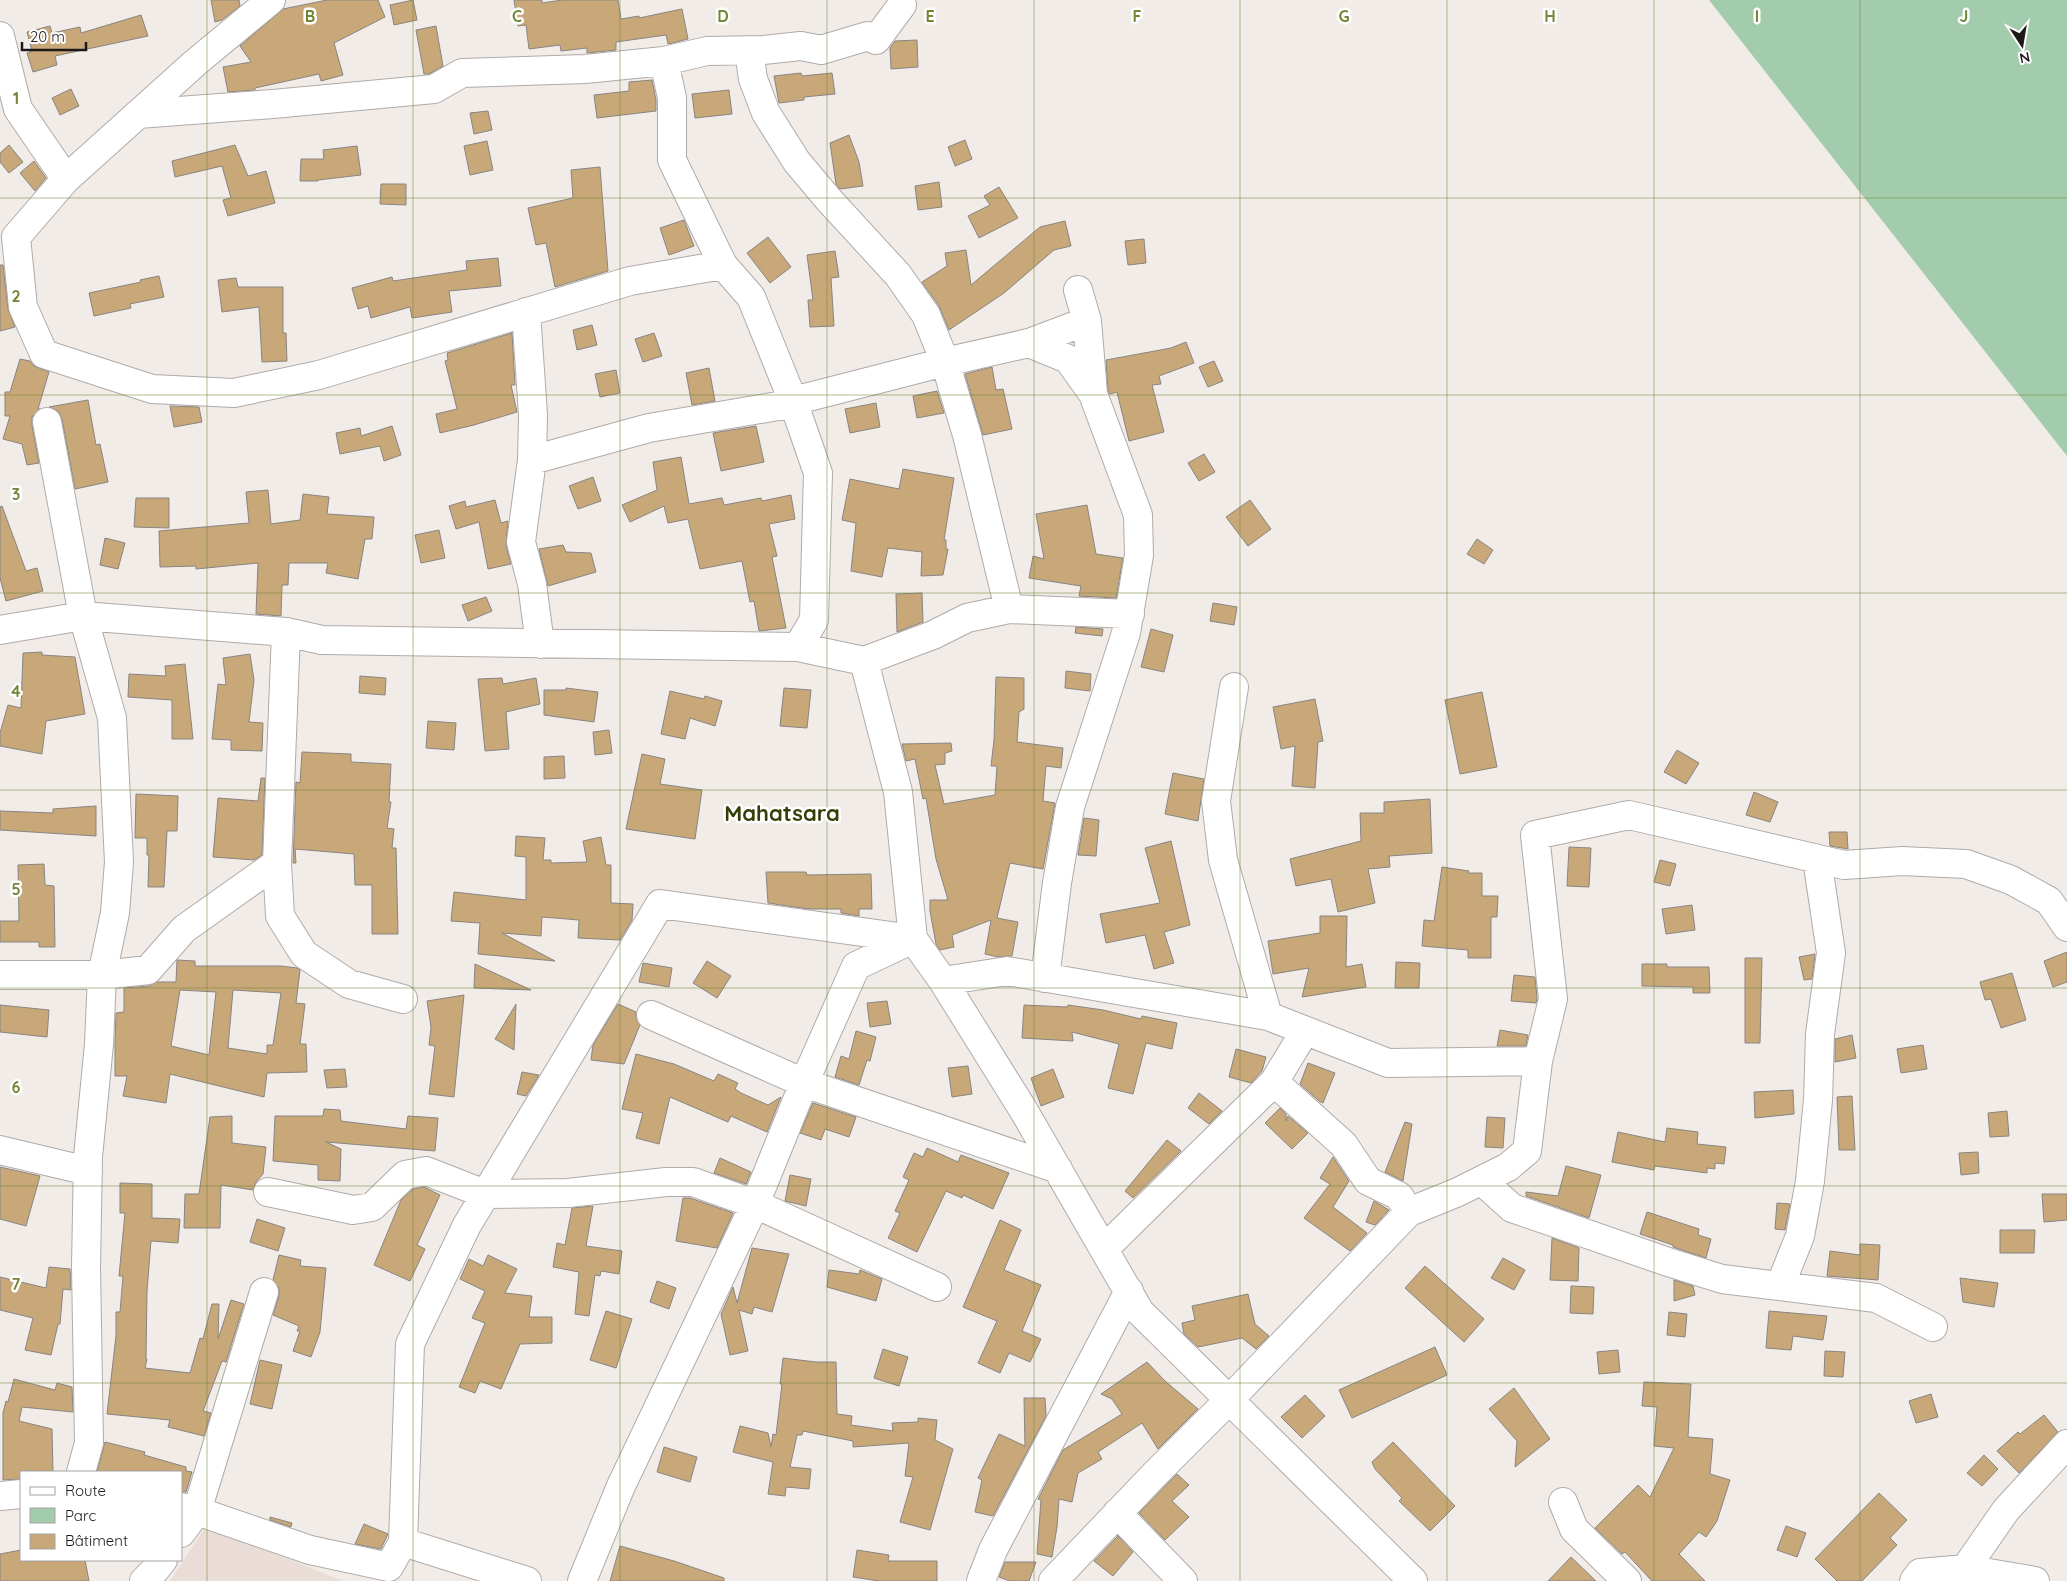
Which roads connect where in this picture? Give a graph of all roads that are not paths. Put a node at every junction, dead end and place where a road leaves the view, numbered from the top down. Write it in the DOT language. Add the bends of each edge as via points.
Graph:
graph roads {
  1 [pos="271,0"];
  2 [pos="902,5"];
  3 [pos="0,36"];
  4 [pos="749,51"];
  5 [pos="664,62"];
  6 [pos="138,114"];
  7 [pos="66,180"];
  8 [pos="723,265"];
  9 [pos="1078,290"];
  10 [pos="526,312"];
  11 [pos="1087,322"];
  12 [pos="1029,343"];
  13 [pos="946,362"];
  14 [pos="1093,394"];
  15 [pos="793,401"];
  16 [pos="47,422"];
  17 [pos="532,460"];
  18 [pos="1009,609"];
  19 [pos="1130,614"];
  20 [pos="83,616"];
  21 [pos="0,630"];
  22 [pos="286,632"];
  23 [pos="540,644"];
  24 [pos="798,646"];
  25 [pos="864,661"];
  26 [pos="1234,687"];
  27 [pos="1816,859"];
  28 [pos="277,864"];
  29 [pos="2067,927"];
  30 [pos="913,939"];
  31 [pos="0,975"];
  32 [pos="102,975"];
  33 [pos="1045,978"];
  34 [pos="943,982"];
  35 [pos="403,999"];
  36 [pos="651,1015"];
  37 [pos="1268,1016"];
  38 [pos="1306,1031"];
  39 [pos="1538,1061"];
  40 [pos="1274,1082"];
  41 [pos="804,1083"];
  42 [pos="0,1150"];
  43 [pos="1058,1170"];
  44 [pos="88,1171"];
  45 [pos="1482,1180"];
  46 [pos="268,1192"];
  47 [pos="485,1194"];
  48 [pos="754,1204"];
  49 [pos="1409,1212"];
  50 [pos="1104,1249"];
  51 [pos="1780,1286"];
  52 [pos="937,1287"];
  53 [pos="1128,1291"];
  54 [pos="264,1292"];
  55 [pos="1933,1326"];
  56 [pos="1229,1400"];
  57 [pos="2067,1444"];
  58 [pos="82,1471"];
  59 [pos="20,1494"];
  60 [pos="0,1496"];
  61 [pos="1563,1502"];
  62 [pos="189,1509"];
  63 [pos="1117,1513"];
  64 [pos="182,1530"];
  65 [pos="403,1542"];
  66 [pos="162,1561"];
  67 [pos="1965,1569"];
  68 [pos="144,1581"];
  69 [pos="527,1581"];
  70 [pos="582,1581"];
  71 [pos="981,1581"];
  72 [pos="1053,1581"];
  73 [pos="1183,1581"];
  74 [pos="1413,1581"];
  75 [pos="1627,1581"];
  76 [pos="1914,1581"];
  77 [pos="2035,1581"];
  1 -- 6 [label="street"];
  2 -- 4 [label="street" via="876,40 868,36 821,50 801,46"];
  3 -- 7 [label="street" via="18,109"];
  4 -- 5 [label="street" via="707,51"];
  4 -- 13 [label="street" via="753,79 766,113 797,162 898,275 926,315"];
  5 -- 6 [label="street" via="585,69 462,73 434,89"];
  5 -- 8 [label="street" via="672,98 672,160"];
  6 -- 7 [label="street"];
  7 -- 10 [label="street" via="16,237 23,307 44,354 152,389 234,393 319,375"];
  8 -- 10 [label="street" via="630,281"];
  8 -- 15 [label="street" via="751,297"];
  9 -- 11 [label="street"];
  10 -- 17 [label="street" via="533,414"];
  11 -- 12 [label="street"];
  11 -- 14 [label="street"];
  12 -- 13 [label="street"];
  12 -- 14 [label="street" via="1068,359"];
  13 -- 15 [label="street"];
  13 -- 18 [label="street"];
  14 -- 19 [label="street" via="1138,515 1139,554"];
  15 -- 17 [label="street" via="648,428"];
  15 -- 24 [label="street" via="818,473 814,620"];
  16 -- 20 [label="street"];
  17 -- 23 [label="street" via="521,542 532,584"];
  18 -- 19 [label="street"];
  18 -- 25 [label="street" via="967,618 933,636"];
  19 -- 33 [label="street" via="1070,807"];
  20 -- 21 [label="street"];
  20 -- 22 [label="street"];
  20 -- 32 [label="street" via="112,718 119,862 115,913"];
  22 -- 23 [label="street" via="322,640"];
  22 -- 28 [label="street"];
  23 -- 24 [label="street"];
  24 -- 25 [label="street"];
  25 -- 30 [label="street" via="898,792"];
  26 -- 37 [label="street" via="1216,801 1223,860"];
  27 -- 29 [label="street" via="1844,865 1902,862 1966,864 2011,880 2049,901"];
  27 -- 39 [label="street" via="1629,815 1535,835 1553,999"];
  27 -- 51 [label="street" via="1831,954 1820,1034 1810,1181 1800,1236"];
  28 -- 32 [label="street" via="184,929 148,970"];
  28 -- 35 [label="street" via="280,916 304,954 349,984"];
  30 -- 34 [label="street"];
  30 -- 41 [label="street" via="856,966"];
  30 -- 47 [label="street" via="660,904"];
  31 -- 32 [label="street"];
  32 -- 44 [label="street"];
  33 -- 34 [label="street" via="1006,971"];
  33 -- 37 [label="street"];
  34 -- 43 [label="street"];
  36 -- 41 [label="street"];
  37 -- 38 [label="street"];
  38 -- 39 [label="street" via="1388,1063"];
  38 -- 40 [label="street"];
  39 -- 45 [label="street" via="1527,1151 1508,1167"];
  40 -- 49 [label="street" via="1344,1145 1368,1181 1400,1196"];
  40 -- 50 [label="street"];
  41 -- 43 [label="street"];
  41 -- 48 [label="street"];
  42 -- 44 [label="street"];
  43 -- 50 [label="street"];
  44 -- 58 [label="street" via="89,1443"];
  45 -- 49 [label="street"];
  45 -- 51 [label="street" via="1512,1208 1722,1278"];
  46 -- 47 [label="street" via="353,1210 372,1207 404,1175 426,1171"];
  47 -- 48 [label="street" via="568,1194 666,1182 693,1182"];
  47 -- 65 [label="street" via="410,1344"];
  48 -- 52 [label="street"];
  48 -- 70 [label="street" via="621,1486"];
  49 -- 56 [label="street"];
  50 -- 53 [label="street"];
  51 -- 55 [label="street" via="1876,1298"];
  53 -- 56 [label="street" via="1140,1312"];
  53 -- 71 [label="street" via="992,1550"];
  54 -- 62 [label="street"];
  56 -- 63 [label="street"];
  56 -- 74 [label="street"];
  57 -- 67 [label="street" via="2006,1510"];
  59 -- 60 [label="street"];
  61 -- 75 [label="street" via="1574,1528"];
  62 -- 64 [label="street"];
  62 -- 65 [label="street" via="310,1550 389,1567"];
  63 -- 72 [label="street"];
  63 -- 73 [label="street"];
  65 -- 69 [label="street"];
  66 -- 68 [label="street"];
  67 -- 76 [label="street" via="1920,1573"];
  67 -- 77 [label="street"];
}
